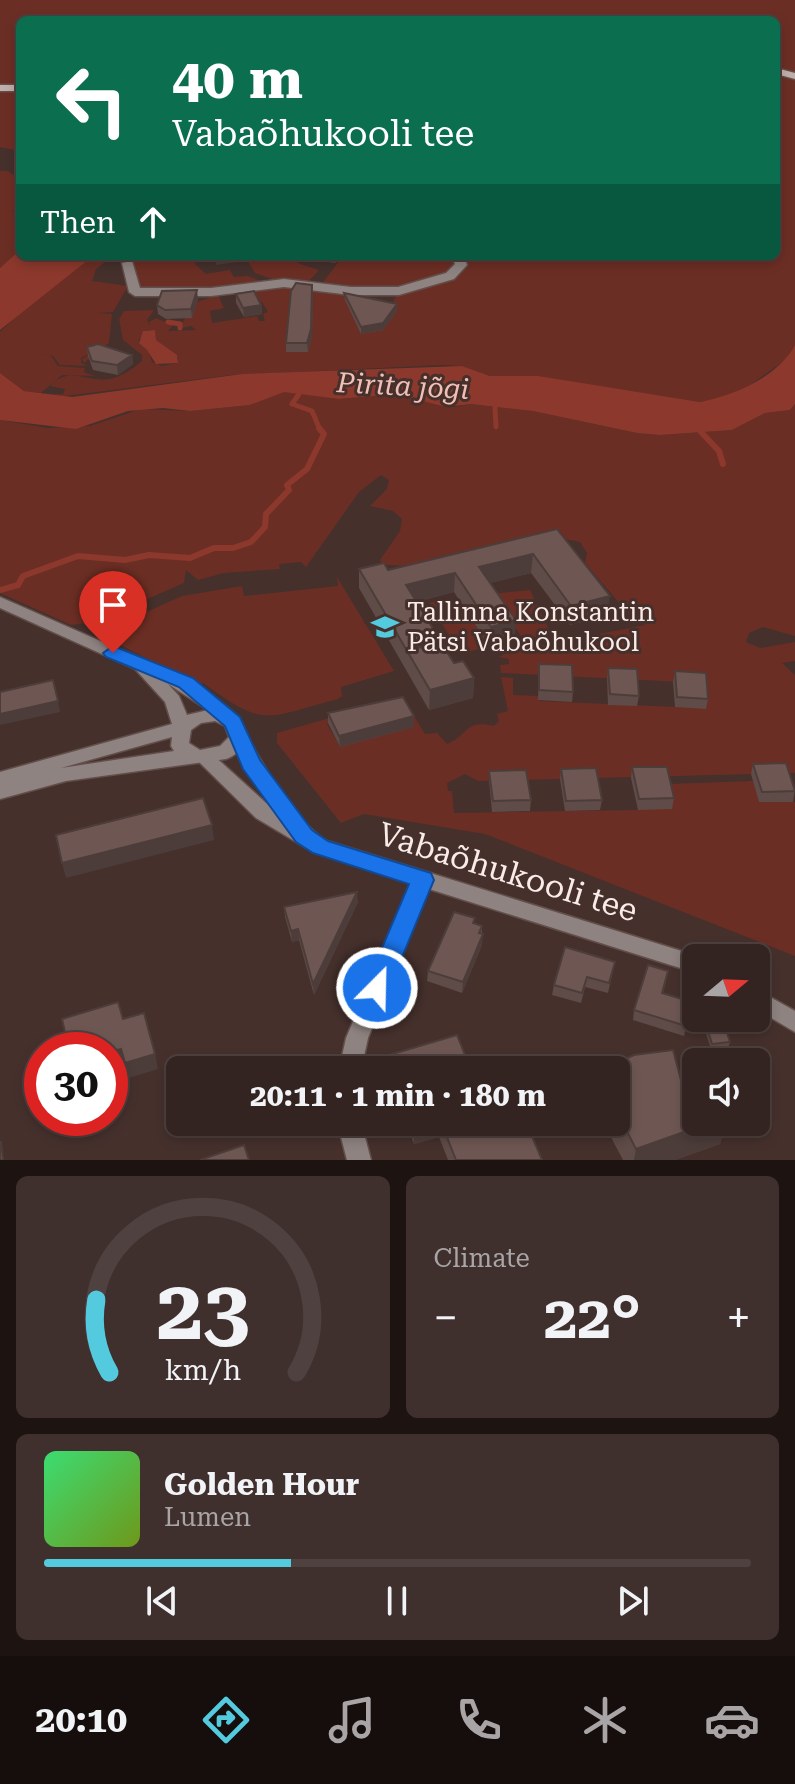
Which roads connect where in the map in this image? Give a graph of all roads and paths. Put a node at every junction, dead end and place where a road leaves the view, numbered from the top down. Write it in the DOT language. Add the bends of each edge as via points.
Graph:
graph roads {
  1 [pos="459,260"];
  2 [pos="128,263"];
  3 [pos="0,602"];
  4 [pos="141,666"];
  5 [pos="226,717"];
  6 [pos="182,727"];
  7 [pos="239,738"];
  8 [pos="198,756"];
  9 [pos="0,779"];
  10 [pos="0,792"];
  11 [pos="304,836"];
  12 [pos="423,880"];
  13 [pos="682,960"];
  14 [pos="770,1007"];
  15 [pos="795,1023"];
  16 [pos="353,1056"];
  17 [pos="353,1136"];
  18 [pos="359,1160"];
  1 -- 2 [label="street" via="450,276 405,291 367,292 284,283 211,292 135,292"];
  3 -- 4 [label="street"];
  4 -- 5 [label="street" via="186,682"];
  4 -- 6 [label="street" via="173,700"];
  5 -- 6 [label="street" via="197,717"];
  5 -- 7 [label="street" via="237,726"];
  6 -- 8 [label="street" via="180,746"];
  6 -- 9 [label="street"];
  7 -- 8 [label="street" via="226,752"];
  7 -- 11 [label="street, Vabaõhukooli tee"];
  8 -- 10 [label="street" via="66,774"];
  8 -- 11 [label="street, Vabaõhukooli tee" via="263,813"];
  11 -- 12 [label="street, Vabaõhukooli tee" via="320,847"];
  12 -- 13 [label="street, Vabaõhukooli tee"];
  12 -- 16 [label="street"];
  14 -- 15 [label="street"];
  17 -- 18 [label="street"];
}
